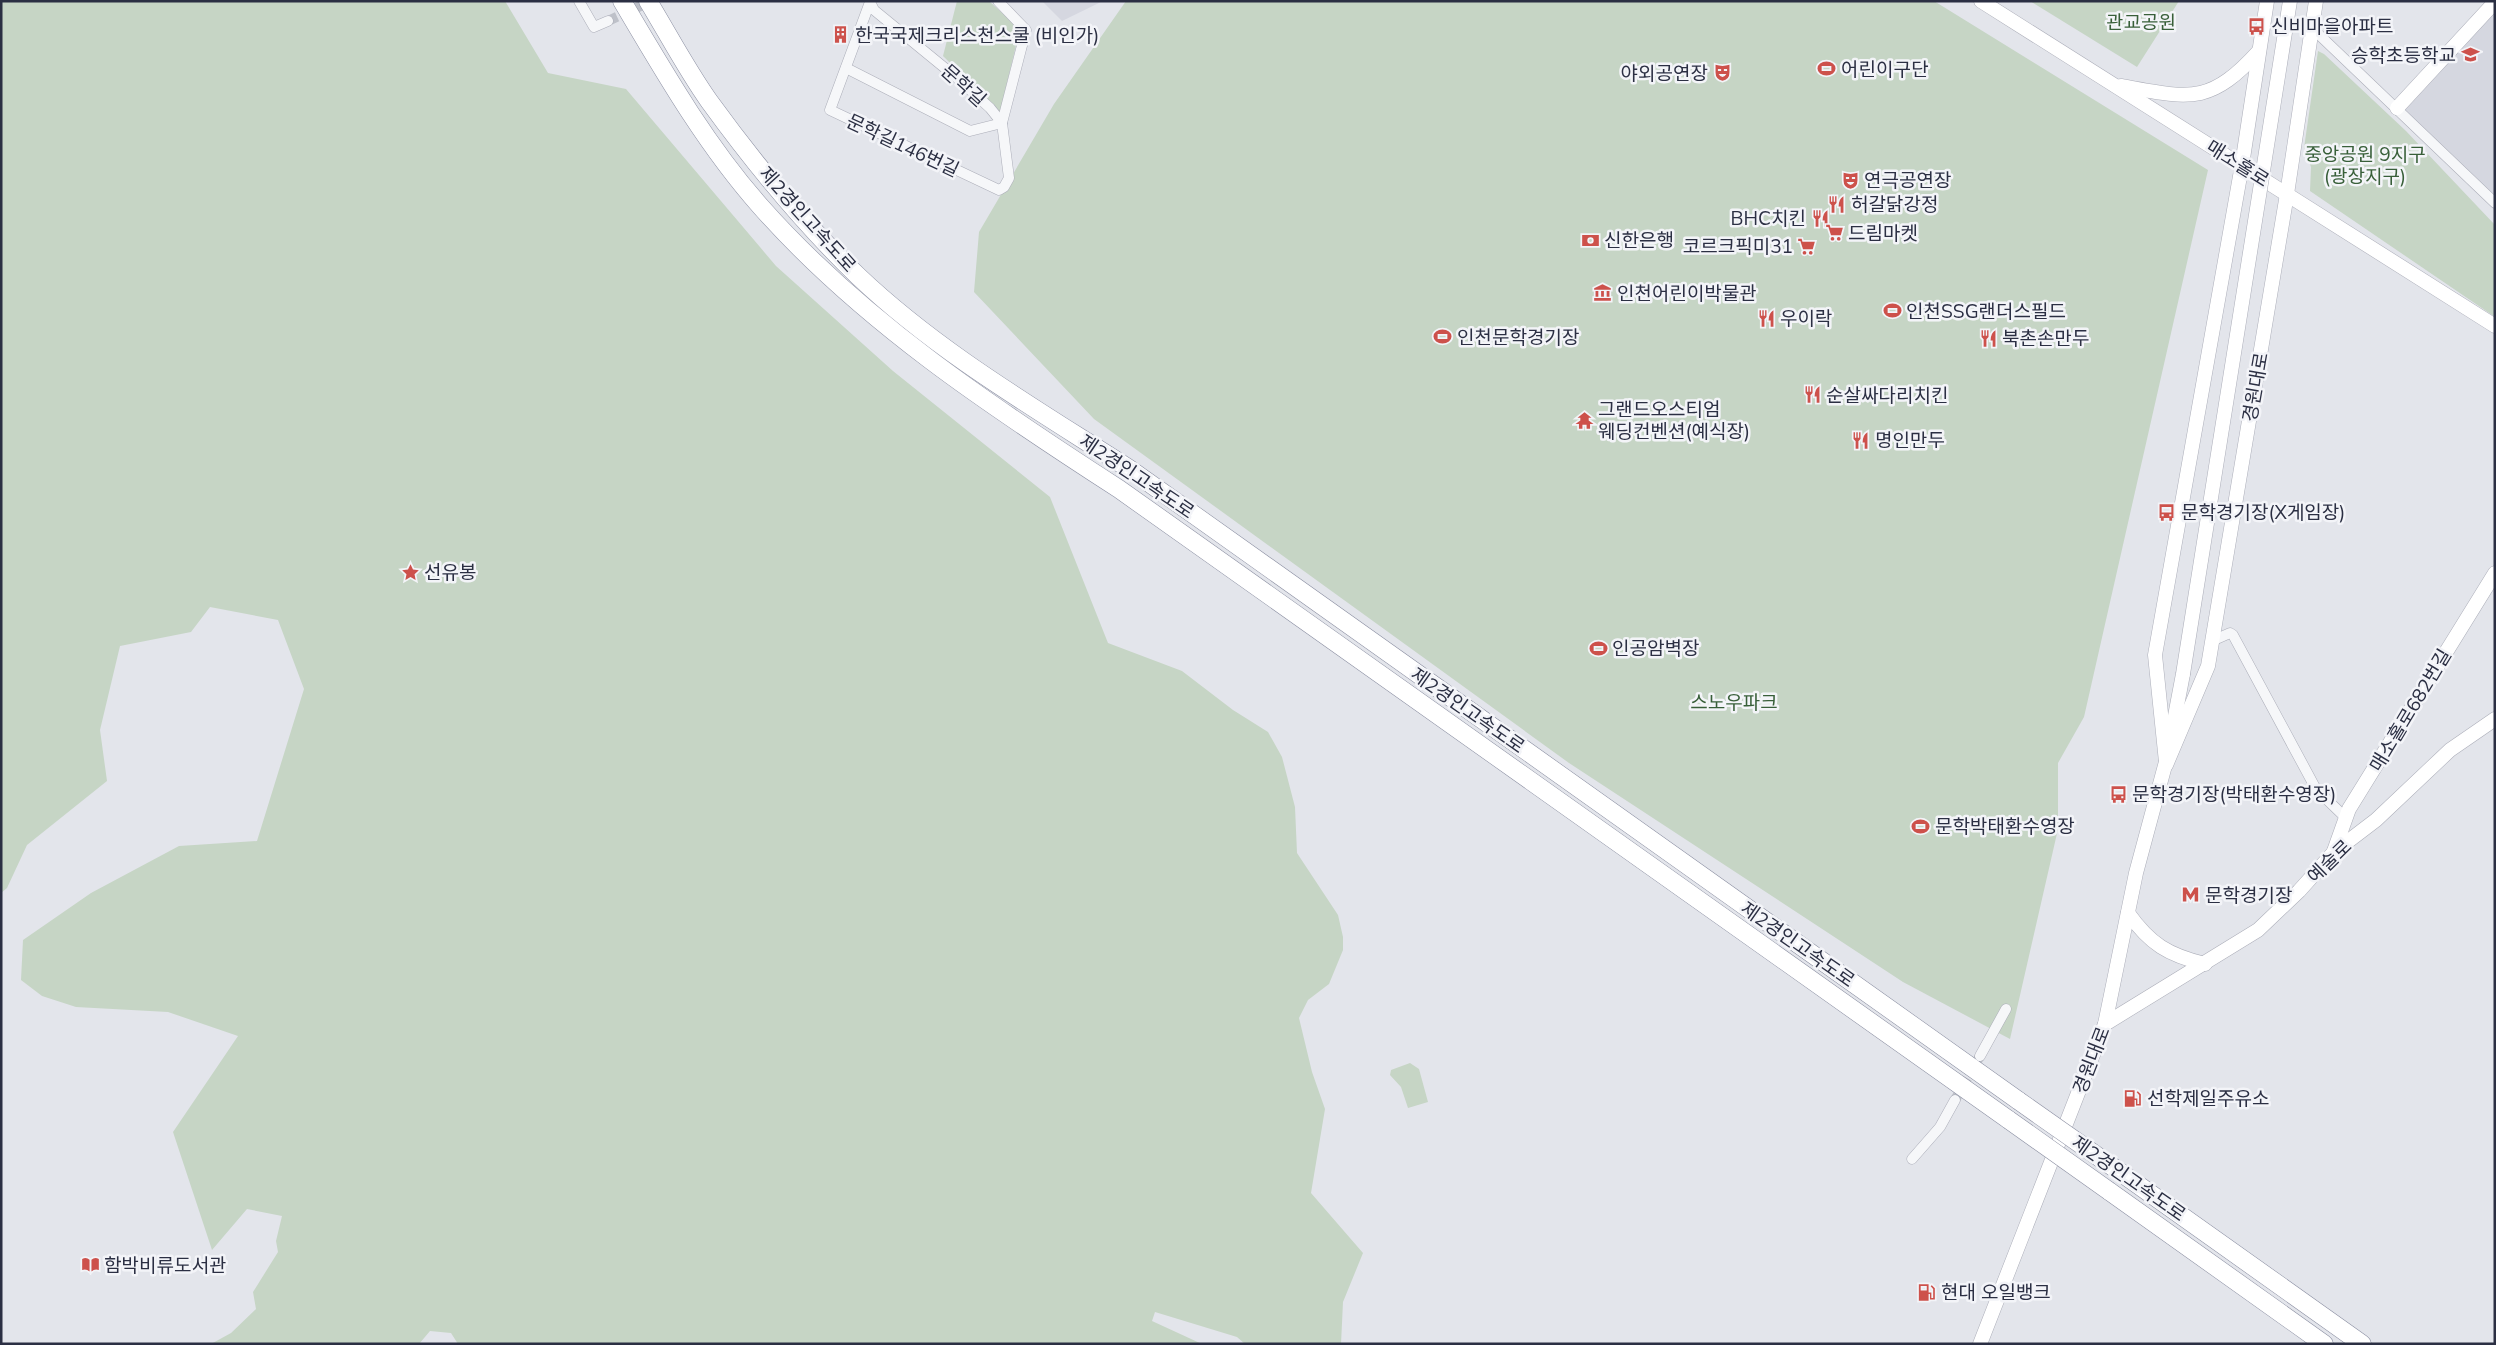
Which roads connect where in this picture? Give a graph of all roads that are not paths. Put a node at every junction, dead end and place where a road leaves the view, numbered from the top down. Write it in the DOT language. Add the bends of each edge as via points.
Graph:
graph roads {
  1 [pos="579,1"];
  2 [pos="622,1"];
  3 [pos="648,1"];
  4 [pos="870,1"];
  5 [pos="998,1"];
  6 [pos="1981,1"];
  7 [pos="2267,1"];
  8 [pos="2290,1"];
  9 [pos="2316,1"];
  10 [pos="2495,2"];
  11 [pos="608,21"];
  12 [pos="2312,28"];
  13 [pos="2260,51"];
  14 [pos="846,68"];
  15 [pos="2114,84"];
  16 [pos="2397,108"];
  17 [pos="1002,123"];
  18 [pos="2242,165"];
  19 [pos="999,190"];
  20 [pos="2287,194"];
  21 [pos="2495,203"];
  22 [pos="2495,326"];
  23 [pos="2495,573"];
  24 [pos="2212,641"];
  25 [pos="2495,719"];
  26 [pos="2166,765"];
  27 [pos="2346,818"];
  28 [pos="2334,852"];
  29 [pos="2128,913"];
  30 [pos="2205,964"];
  31 [pos="2006,1009"];
  32 [pos="2105,1024"];
  33 [pos="1980,1056"];
  34 [pos="1955,1100"];
  35 [pos="1912,1159"];
  36 [pos="1980,1344"];
  37 [pos="2324,1344"];
  38 [pos="2362,1344"];
  1 -- 11 [label="street" via="594,27"];
  2 -- 37 [label="highway, 제2경인고속도로, bridge" via="676,91 723,158 760,206 846,292 1010,419 1118,489"];
  3 -- 38 [label="highway, 제2경인고속도로, bridge" via="708,100 814,233 859,277 919,327 991,380 1131,470"];
  4 -- 14 [label="street, 문학길146번길"];
  4 -- 17 [label="street, 문학길" via="874,10 990,108"];
  5 -- 17 [label="street" via="1026,30"];
  6 -- 15 [label="main road, 매소홀로"];
  7 -- 13 [label="main road, 경원대로"];
  8 -- 26 [label="main road, 경원대로, bridge"];
  9 -- 12 [label="main road, 경원대로"];
  10 -- 16 [label="main road"];
  12 -- 16 [label="street"];
  12 -- 20 [label="main road, 경원대로"];
  13 -- 15 [label="main road" via="2238,75 2219,87 2198,94 2175,95"];
  13 -- 18 [label="main road, 경원대로"];
  14 -- 17 [label="street" via="970,132"];
  14 -- 19 [label="street, 문학길146번길" via="830,110"];
  15 -- 18 [label="main road, 매소홀로"];
  16 -- 21 [label="street"];
  17 -- 19 [label="street, 문학길" via="1009,178"];
  18 -- 20 [label="main road, 매소홀로"];
  18 -- 26 [label="main road, 경원대로" via="2155,655"];
  20 -- 22 [label="main road, 매소홀로"];
  20 -- 24 [label="main road, 경원대로"];
  23 -- 27 [label="main road, 매소홀로682번길"];
  24 -- 26 [label="main road, 경원대로" via="2208,666"];
  24 -- 27 [label="street" via="2230,633 2233,635 2316,790"];
  25 -- 28 [label="main road, 예술로" via="2450,750 2376,820"];
  26 -- 29 [label="main road, 경원대로"];
  27 -- 28 [label="main road, 매소홀로682번길"];
  28 -- 30 [label="main road, 예술로" via="2258,930"];
  29 -- 30 [label="main road" via="2157,945 2181,958"];
  29 -- 32 [label="main road, 경원대로"];
  30 -- 32 [label="main road, 예술로"];
  31 -- 33 [label="street"];
  32 -- 36 [label="main road, 경원대로"];
  34 -- 35 [label="street" via="1940,1127"];
}
